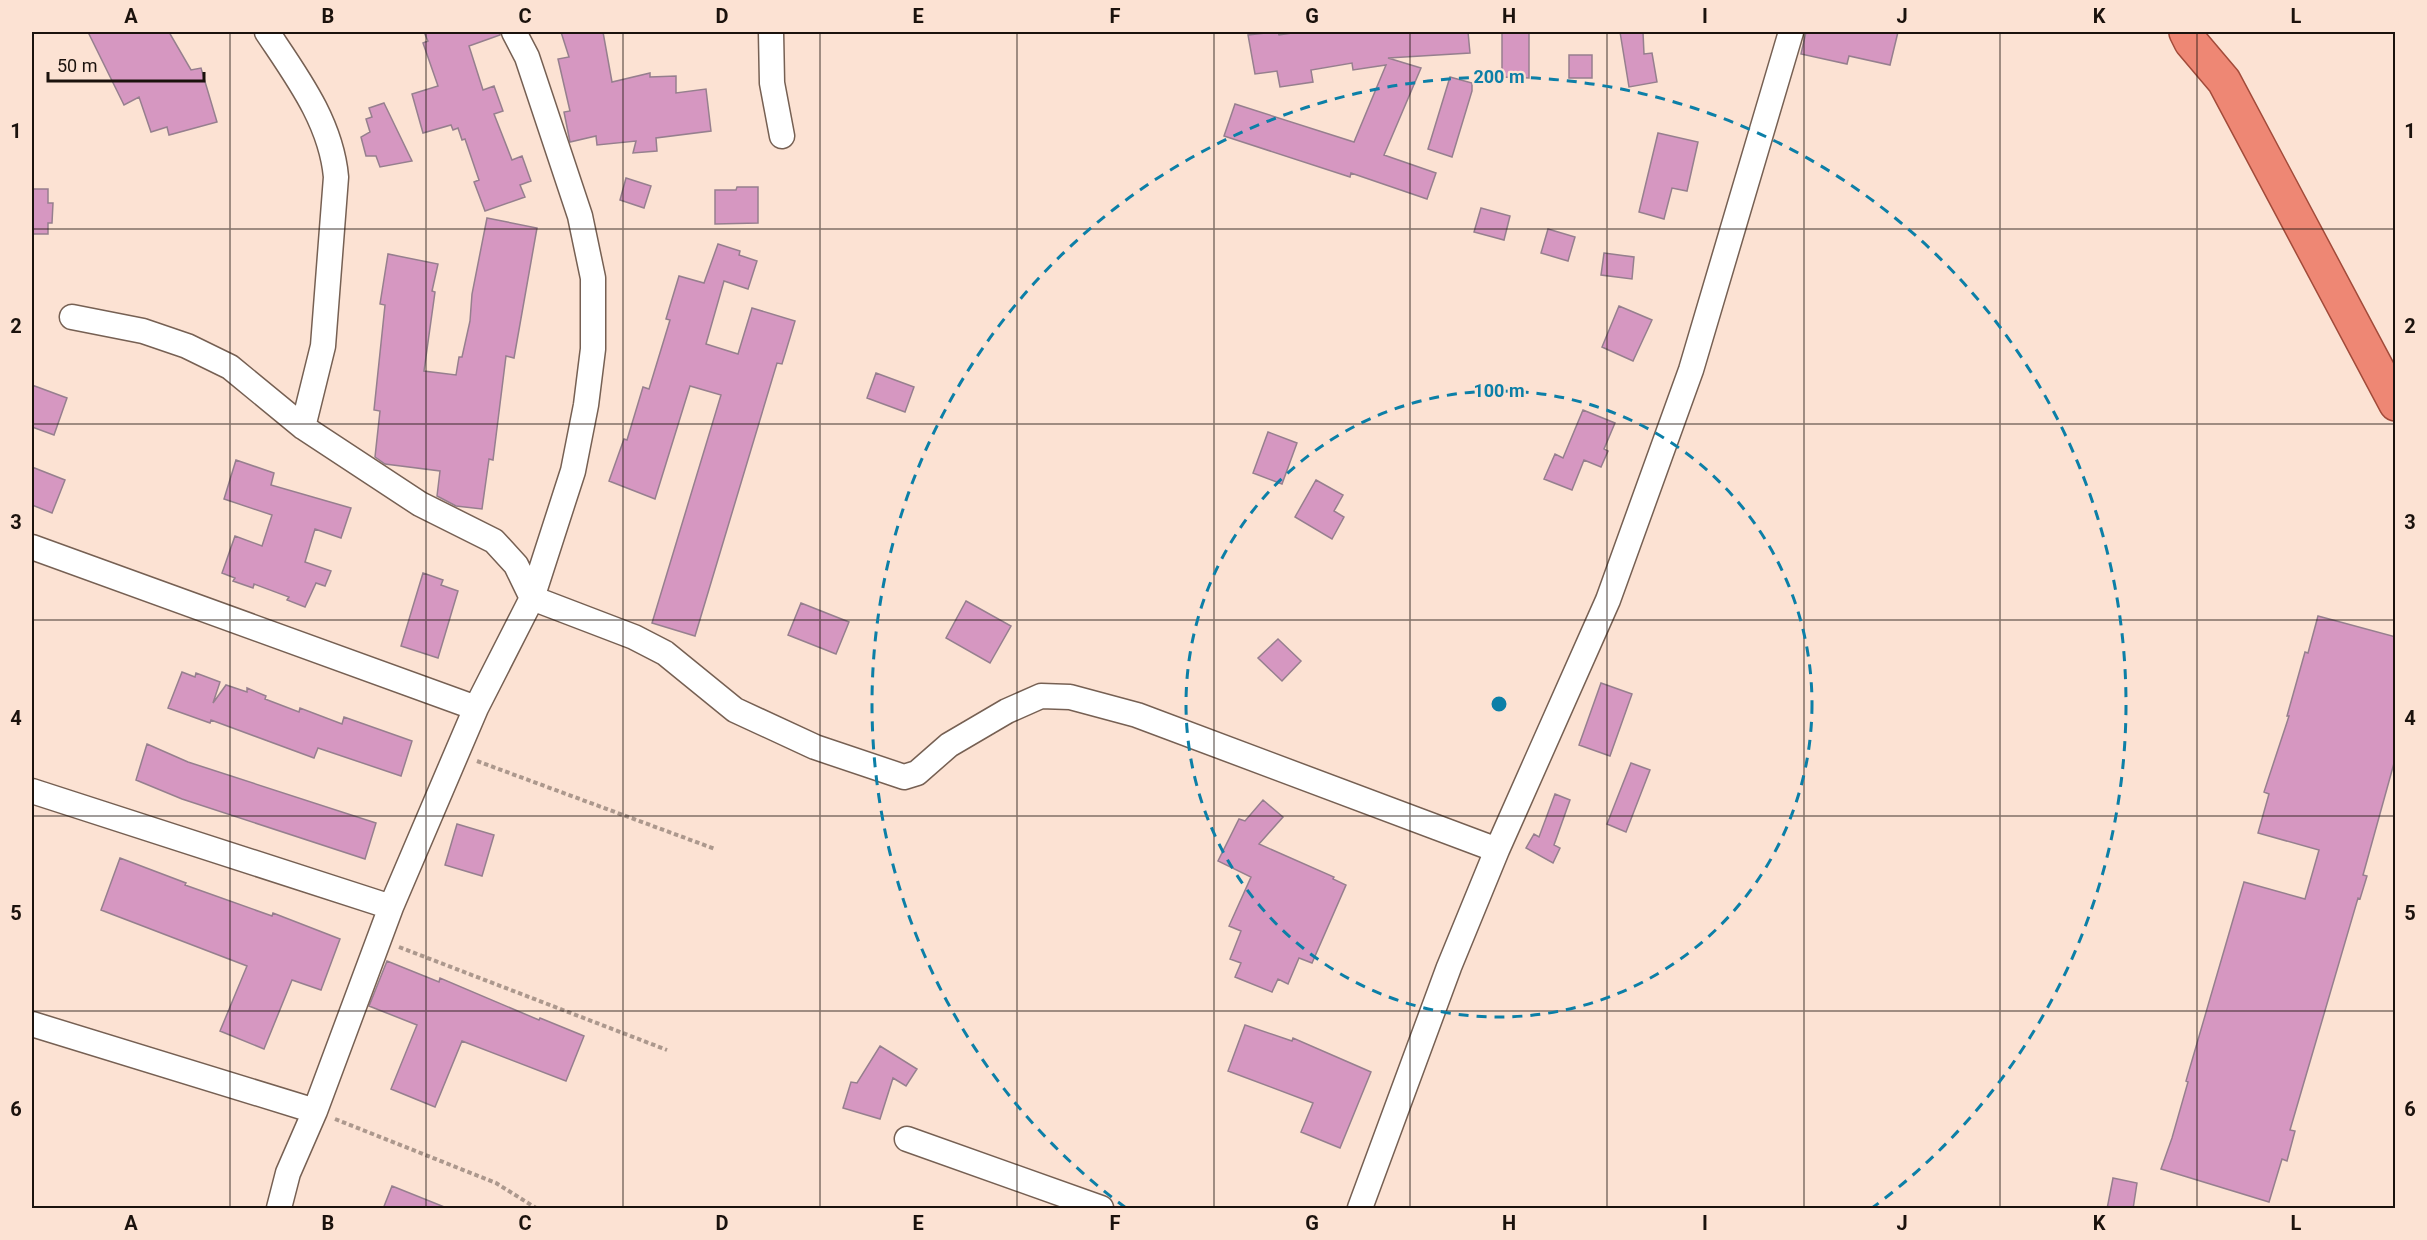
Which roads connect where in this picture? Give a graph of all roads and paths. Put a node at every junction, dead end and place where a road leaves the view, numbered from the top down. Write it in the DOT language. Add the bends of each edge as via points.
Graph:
graph roads {
  1 [pos="267,32"];
  2 [pos="514,32"];
  3 [pos="771,32"];
  4 [pos="1791,32"];
  5 [pos="2189,37"];
  6 [pos="782,136"];
  7 [pos="72,317"];
  8 [pos="2396,404"];
  9 [pos="303,427"];
  10 [pos="32,546"];
  11 [pos="532,598"];
  12 [pos="476,708"];
  13 [pos="457,754"];
  14 [pos="32,791"];
  15 [pos="715,849"];
  16 [pos="1497,850"];
  17 [pos="391,907"];
  18 [pos="378,940"];
  19 [pos="32,1024"];
  20 [pos="667,1050"];
  21 [pos="315,1111"];
  22 [pos="907,1139"];
  23 [pos="279,1209"];
  24 [pos="536,1209"];
  25 [pos="1101,1209"];
  26 [pos="1360,1209"];
  1 -- 9 [label="street" via="322,121 334,152 336,177 323,346"];
  2 -- 11 [label="street" via="527,57 580,216 593,278 593,349 586,405 573,471"];
  3 -- 6 [label="street" via="772,83"];
  4 -- 16 [label="street" via="1690,370 1612,590"];
  5 -- 8 [label="highway" via="2224,81"];
  7 -- 9 [label="street" via="143,331 187,346 230,367"];
  9 -- 11 [label="street" via="420,504 494,542 516,565"];
  10 -- 12 [label="street"];
  11 -- 12 [label="street"];
  11 -- 16 [label="street" via="665,653 735,710 815,747 891,774 904,777 917,773 949,745 1041,696 1070,698 1137,716"];
  12 -- 13 [label="street"];
  13 -- 15 [label="path"];
  13 -- 17 [label="street"];
  14 -- 17 [label="street"];
  16 -- 26 [label="street" via="1449,967"];
  17 -- 18 [label="street"];
  18 -- 20 [label="path"];
  18 -- 21 [label="street"];
  19 -- 21 [label="street"];
  21 -- 23 [label="street" via="288,1173"];
  21 -- 24 [label="path" via="496,1183"];
  22 -- 25 [label="street"];
}
